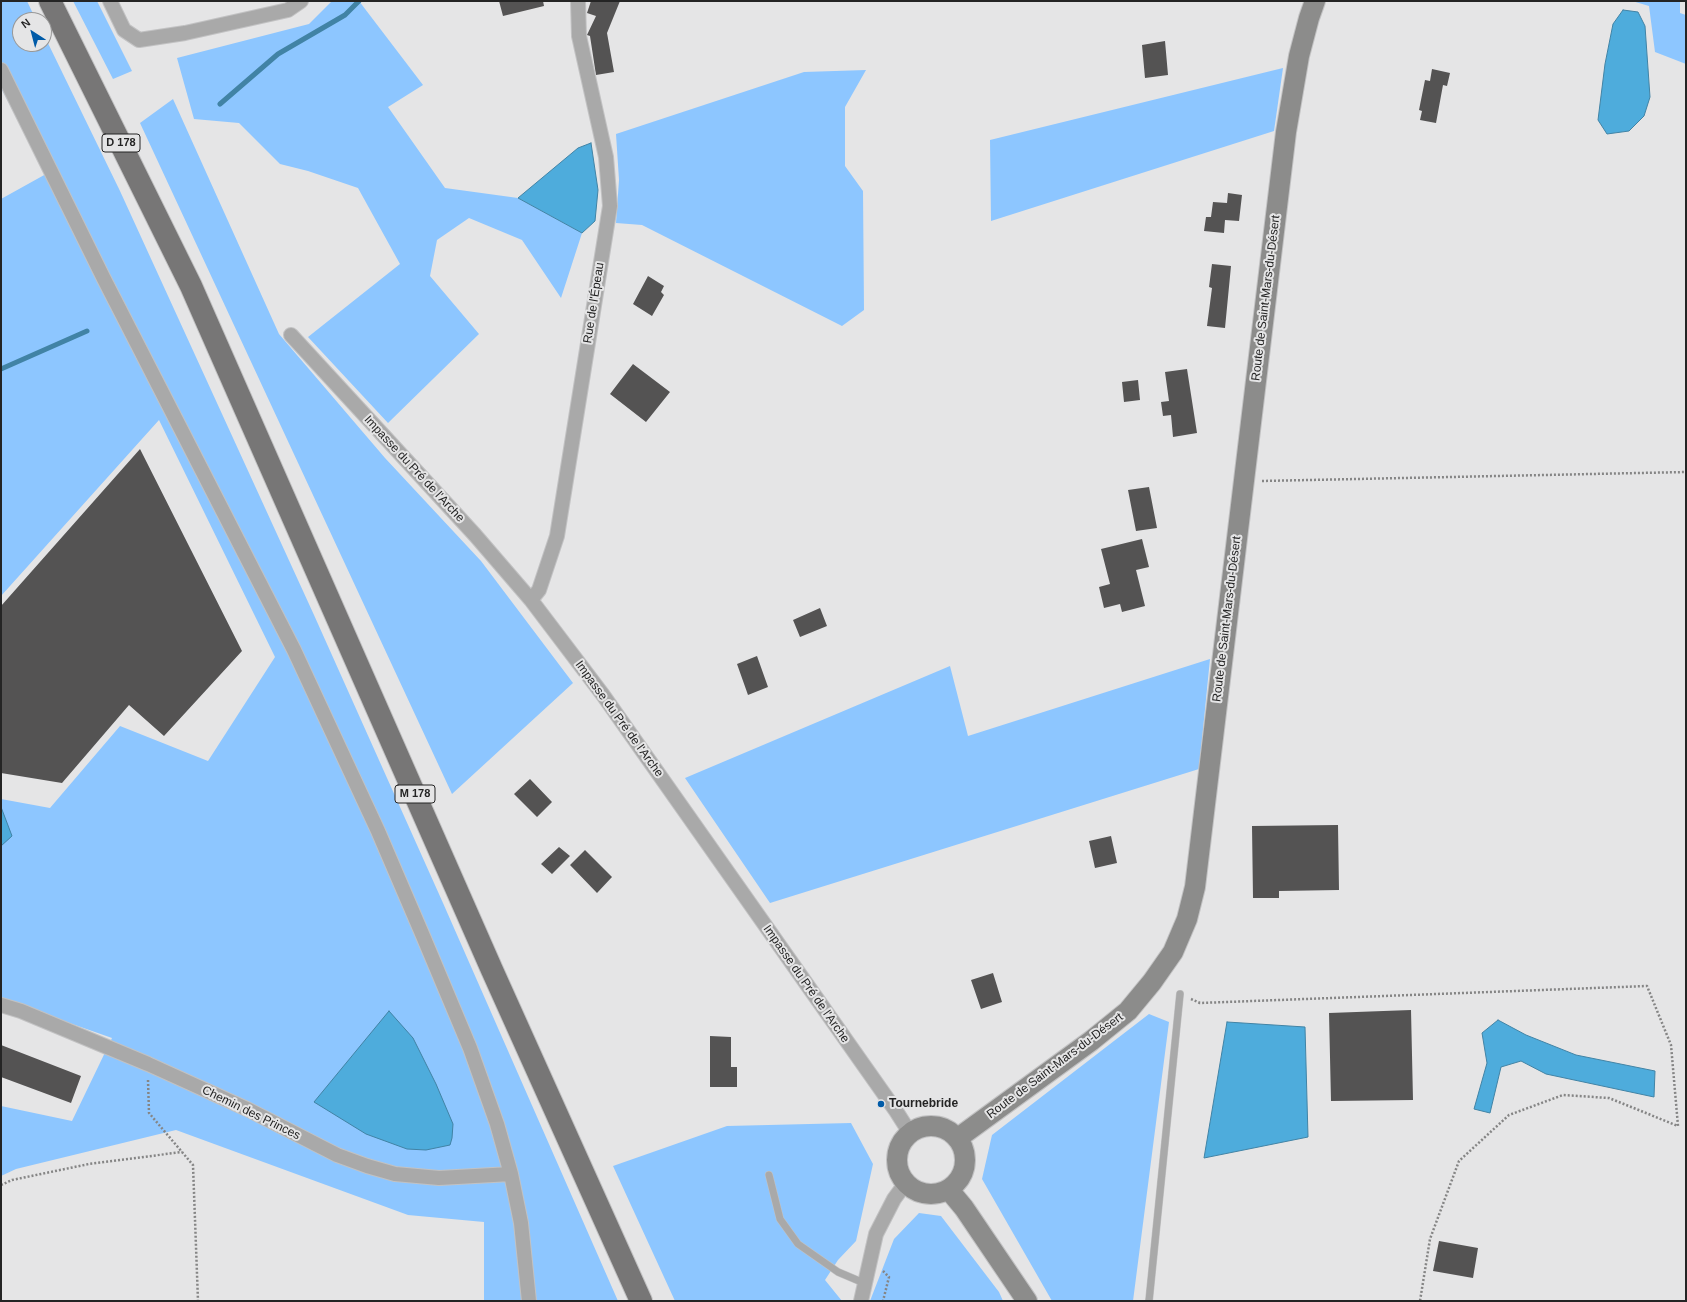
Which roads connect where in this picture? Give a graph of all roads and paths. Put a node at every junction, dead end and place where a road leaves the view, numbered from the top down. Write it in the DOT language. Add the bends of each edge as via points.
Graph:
graph roads {
  1 [pos="50,1"];
  2 [pos="110,1"];
  3 [pos="301,1"];
  4 [pos="578,1"];
  5 [pos="1315,1"];
  6 [pos="1,70"];
  7 [pos="191,286"];
  8 [pos="291,335"];
  9 [pos="1686,472"];
  10 [pos="1244,482"];
  11 [pos="531,600"];
  12 [pos="1180,994"];
  13 [pos="1,1005"];
  14 [pos="148,1064"];
  15 [pos="910,1133"];
  16 [pos="958,1138"];
  17 [pos="182,1152"];
  18 [pos="511,1174"];
  19 [pos="769,1175"];
  20 [pos="905,1184"];
  21 [pos="1,1185"];
  22 [pos="949,1190"];
  23 [pos="864,1283"];
  24 [pos="198,1301"];
  25 [pos="529,1301"];
  26 [pos="641,1301"];
  27 [pos="861,1301"];
  28 [pos="1027,1301"];
  29 [pos="1149,1301"];
  30 [pos="1420,1301"];
  1 -- 7 [label="main road, D 178"];
  2 -- 3 [label="street" via="124,30 138,40 185,33 288,10"];
  4 -- 11 [label="street, Rue de l'Épeau" via="579,36 606,157 610,206 557,536 539,590"];
  5 -- 10 [label="main road, Route de Saint-Mars-du-Désert" via="1299,56 1286,132"];
  6 -- 18 [label="street" via="104,279 294,650 378,831 470,1048 497,1124"];
  7 -- 26 [label="main road, M 178" via="492,970"];
  8 -- 11 [label="street, Impasse du Pré de l'Arche" via="475,535"];
  9 -- 10 [label="path"];
  10 -- 16 [label="main road, Route de Saint-Mars-du-Désert" via="1195,887 1187,918 1173,952 1128,1011"];
  11 -- 15 [label="street, Impasse du Pré de l'Arche" via="603,695"];
  12 -- 29 [label="lane"];
  12 -- 30 [label="path" via="1200,1003 1646,986 1671,1045 1678,1126 1609,1098 1563,1095 1509,1115 1459,1161 1430,1240"];
  13 -- 14 [label="street, Chemin des Princes"];
  14 -- 17 [label="path" via="149,1113"];
  14 -- 18 [label="street, Chemin des Princes" via="337,1155 367,1166 395,1174 439,1178"];
  15 -- 16 [label="main road" via="929,1126 940,1127"];
  15 -- 20 [label="main road" via="897,1152 899,1174"];
  16 -- 22 [label="main road" via="964,1148 964,1172"];
  17 -- 21 [label="path" via="90,1164 12,1180"];
  17 -- 24 [label="path" via="193,1165"];
  18 -- 25 [label="street" via="521,1223"];
  19 -- 23 [label="lane" via="780,1218 798,1244 838,1272"];
  20 -- 22 [label="main road" via="926,1195"];
  20 -- 23 [label="street" via="876,1234"];
  22 -- 28 [label="main road"];
  23 -- 27 [label="street"];
}
